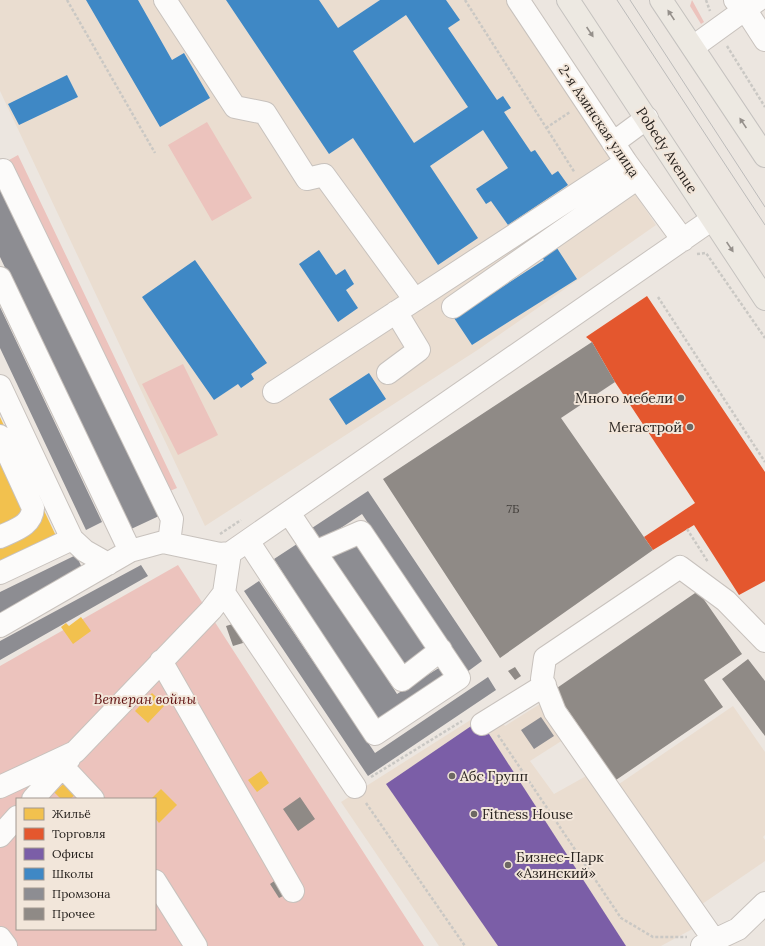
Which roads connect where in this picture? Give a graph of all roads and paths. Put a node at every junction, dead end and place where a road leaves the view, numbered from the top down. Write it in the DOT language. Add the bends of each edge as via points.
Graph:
graph roads {
  1 [pos="67,0"];
  2 [pos="164,0"];
  3 [pos="465,0"];
  4 [pos="518,0"];
  5 [pos="568,0"];
  6 [pos="661,0"];
  7 [pos="706,0"];
  8 [pos="746,3"];
  9 [pos="716,30"];
  10 [pos="765,40"];
  11 [pos="693,48"];
  12 [pos="765,107"];
  13 [pos="574,109"];
  14 [pos="647,118"];
  15 [pos="546,128"];
  16 [pos="613,143"];
  17 [pos="155,153"];
  18 [pos="765,156"];
  19 [pos="3,170"];
  20 [pos="632,170"];
  21 [pos="586,189"];
  22 [pos="712,220"];
  23 [pos="679,242"];
  24 [pos="0,278"];
  25 [pos="658,297"];
  26 [pos="765,299"];
  27 [pos="415,300"];
  28 [pos="453,307"];
  29 [pos="396,312"];
  30 [pos="765,338"];
  31 [pos="388,373"];
  32 [pos="0,386"];
  33 [pos="274,392"];
  34 [pos="0,436"];
  35 [pos="765,462"];
  36 [pos="289,513"];
  37 [pos="244,517"];
  38 [pos="218,535"];
  39 [pos="0,537"];
  40 [pos="72,539"];
  41 [pos="248,541"];
  42 [pos="170,543"];
  43 [pos="130,551"];
  44 [pos="315,552"];
  45 [pos="230,553"];
  46 [pos="108,564"];
  47 [pos="0,573"];
  48 [pos="224,593"];
  49 [pos="0,626"];
  50 [pos="765,642"];
  51 [pos="441,650"];
  52 [pos="161,661"];
  53 [pos="544,685"];
  54 [pos="480,720"];
  55 [pos="69,760"];
  56 [pos="0,787"];
  57 [pos="354,787"];
  58 [pos="34,798"];
  59 [pos="92,798"];
  60 [pos="16,818"];
  61 [pos="0,836"];
  62 [pos="156,883"];
  63 [pos="293,891"];
  64 [pos="765,903"];
  65 [pos="0,938"];
  66 [pos="701,941"];
  67 [pos="6,946"];
  68 [pos="196,946"];
  69 [pos="465,946"];
  1 -- 17 [label="path"];
  2 -- 27 [label="street" via="235,107 265,112 307,179 324,174"];
  3 -- 15 [label="path"];
  4 -- 16 [label="street, 2-я Азинская улица"];
  5 -- 14 [label="main road, Pobedy Avenue, one-way"];
  11 -- 6 [label="main road, one-way"];
  7 -- 9 [label="path"];
  8 -- 9 [label="street"];
  8 -- 10 [label="street"];
  9 -- 11 [label="street"];
  9 -- 12 [label="path"];
  18 -- 11 [label="main road, one-way"];
  13 -- 15 [label="path"];
  14 -- 16 [label="street"];
  14 -- 22 [label="main road, Pobedy Avenue"];
  15 -- 21 [label="path"];
  16 -- 20 [label="street, 2-я Азинская улица"];
  19 -- 42 [label="street" via="172,519"];
  20 -- 21 [label="street"];
  20 -- 23 [label="street, 2-я Азинская улица"];
  20 -- 28 [label="street"];
  21 -- 27 [label="street"];
  22 -- 23 [label="street"];
  22 -- 26 [label="main road, Pobedy Avenue, one-way"];
  23 -- 30 [label="path" via="692,254 706,253"];
  23 -- 36 [label="street"];
  24 -- 43 [label="street"];
  25 -- 35 [label="path"];
  27 -- 29 [label="street"];
  29 -- 31 [label="street" via="419,350"];
  29 -- 33 [label="street"];
  32 -- 40 [label="street"];
  34 -- 39 [label="street" via="33,508 27,523"];
  36 -- 41 [label="street"];
  36 -- 44 [label="street"];
  37 -- 38 [label="path"];
  40 -- 46 [label="street"];
  40 -- 47 [label="street"];
  41 -- 45 [label="street"];
  41 -- 51 [label="street" via="375,734 459,678"];
  42 -- 43 [label="street" via="163,542"];
  42 -- 45 [label="street" via="220,554"];
  43 -- 46 [label="street"];
  44 -- 51 [label="street" via="361,532"];
  44 -- 51 [label="street" via="402,680"];
  45 -- 48 [label="street"];
  46 -- 49 [label="street"];
  48 -- 52 [label="street" via="211,610"];
  48 -- 57 [label="street"];
  50 -- 53 [label="street" via="726,601 680,567 544,658"];
  52 -- 55 [label="street"];
  52 -- 63 [label="street"];
  53 -- 54 [label="street"];
  53 -- 66 [label="street" via="555,712"];
  54 -- 57 [label="path"];
  54 -- 66 [label="path" via="621,918 653,937"];
  55 -- 56 [label="street"];
  55 -- 58 [label="street"];
  55 -- 59 [label="street"];
  57 -- 69 [label="path"];
  60 -- 61 [label="street"];
  62 -- 68 [label="street"];
  64 -- 66 [label="street" via="738,929"];
  65 -- 67 [label="street"];
}
